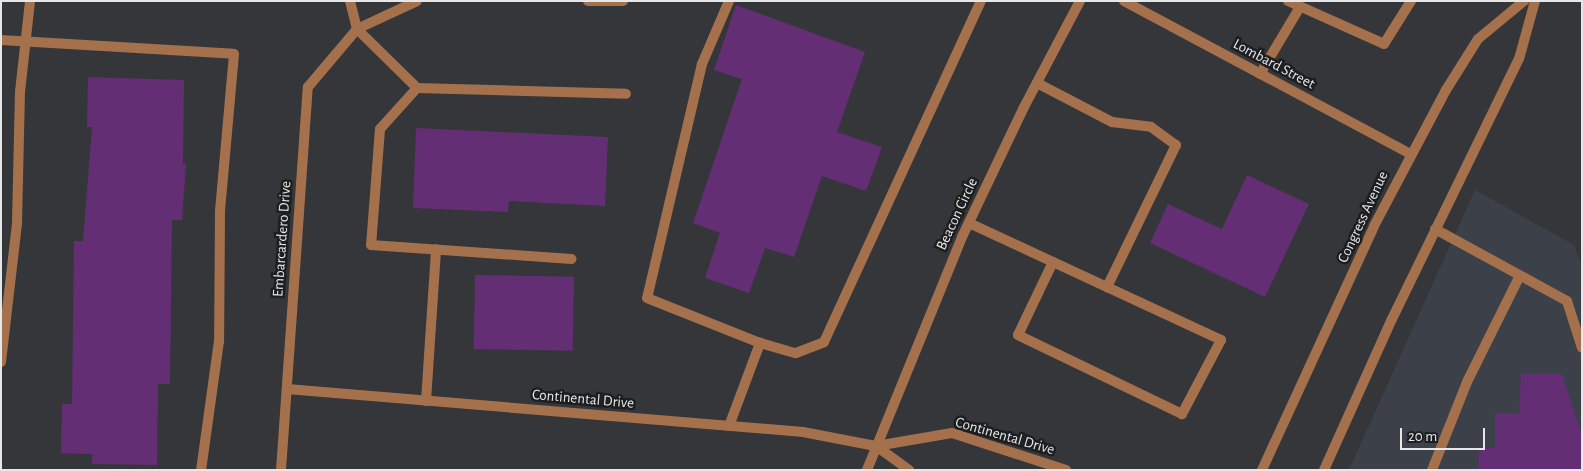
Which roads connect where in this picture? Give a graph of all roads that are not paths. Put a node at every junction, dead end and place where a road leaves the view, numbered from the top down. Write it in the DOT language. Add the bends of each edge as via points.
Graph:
graph roads {
  1 [pos="30,1"];
  2 [pos="350,1"];
  3 [pos="417,1"];
  4 [pos="588,1"];
  5 [pos="623,1"];
  6 [pos="729,1"];
  7 [pos="981,1"];
  8 [pos="1080,1"];
  9 [pos="1124,1"];
  10 [pos="1288,1"];
  11 [pos="1411,1"];
  12 [pos="1524,1"];
  13 [pos="1535,1"];
  14 [pos="1300,7"];
  15 [pos="357,29"];
  16 [pos="1,40"];
  17 [pos="26,43"];
  18 [pos="1260,74"];
  19 [pos="1037,83"];
  20 [pos="417,88"];
  21 [pos="626,94"];
  22 [pos="1410,154"];
  23 [pos="969,223"];
  24 [pos="1435,229"];
  25 [pos="436,250"];
  26 [pos="572,259"];
  27 [pos="1054,262"];
  28 [pos="1520,275"];
  29 [pos="1107,287"];
  30 [pos="760,343"];
  31 [pos="1582,348"];
  32 [pos="1,362"];
  33 [pos="287,389"];
  34 [pos="426,401"];
  35 [pos="729,426"];
  36 [pos="876,446"];
  37 [pos="201,470"];
  38 [pos="282,470"];
  39 [pos="866,470"];
  40 [pos="909,470"];
  41 [pos="1066,470"];
  42 [pos="1262,470"];
  43 [pos="1324,470"];
  44 [pos="1432,470"];
  1 -- 17 [label="street"];
  2 -- 15 [label="street"];
  3 -- 15 [label="street"];
  4 -- 5 [label="street"];
  6 -- 30 [label="street" via="702,64 647,298"];
  7 -- 30 [label="street" via="824,342 796,353"];
  8 -- 19 [label="street, Beacon Circle"];
  9 -- 18 [label="street, Lombard Street"];
  10 -- 14 [label="street"];
  11 -- 14 [label="street" via="1384,44"];
  12 -- 22 [label="street, Congress Avenue" via="1478,39"];
  13 -- 24 [label="street" via="1519,59"];
  14 -- 18 [label="street"];
  15 -- 20 [label="street"];
  15 -- 33 [label="street, Embarcardero Drive" via="308,87"];
  16 -- 17 [label="street"];
  17 -- 32 [label="street" via="20,92 17,223"];
  17 -- 37 [label="street" via="234,54 220,212 219,341"];
  18 -- 22 [label="street, Lombard Street"];
  19 -- 23 [label="street, Beacon Circle"];
  19 -- 29 [label="street" via="1112,122 1150,127 1176,145"];
  20 -- 21 [label="street"];
  20 -- 25 [label="street" via="380,129 371,245"];
  22 -- 42 [label="street, Congress Avenue"];
  23 -- 27 [label="street"];
  23 -- 36 [label="street, Beacon Circle"];
  24 -- 28 [label="street"];
  24 -- 43 [label="street" via="1340,429"];
  25 -- 26 [label="street"];
  25 -- 34 [label="street"];
  27 -- 29 [label="street"];
  27 -- 29 [label="street" via="1018,336 1182,414 1222,340"];
  28 -- 31 [label="street" via="1567,301"];
  28 -- 44 [label="street" via="1468,382"];
  30 -- 35 [label="street"];
  33 -- 34 [label="street, Continental Drive"];
  33 -- 38 [label="street, Embarcardero Drive"];
  34 -- 35 [label="street, Continental Drive"];
  35 -- 36 [label="street, Continental Drive" via="803,432"];
  36 -- 39 [label="street, Beacon Circle"];
  36 -- 40 [label="street, Continental Drive"];
  36 -- 41 [label="street, Continental Drive" via="952,433"];
}
